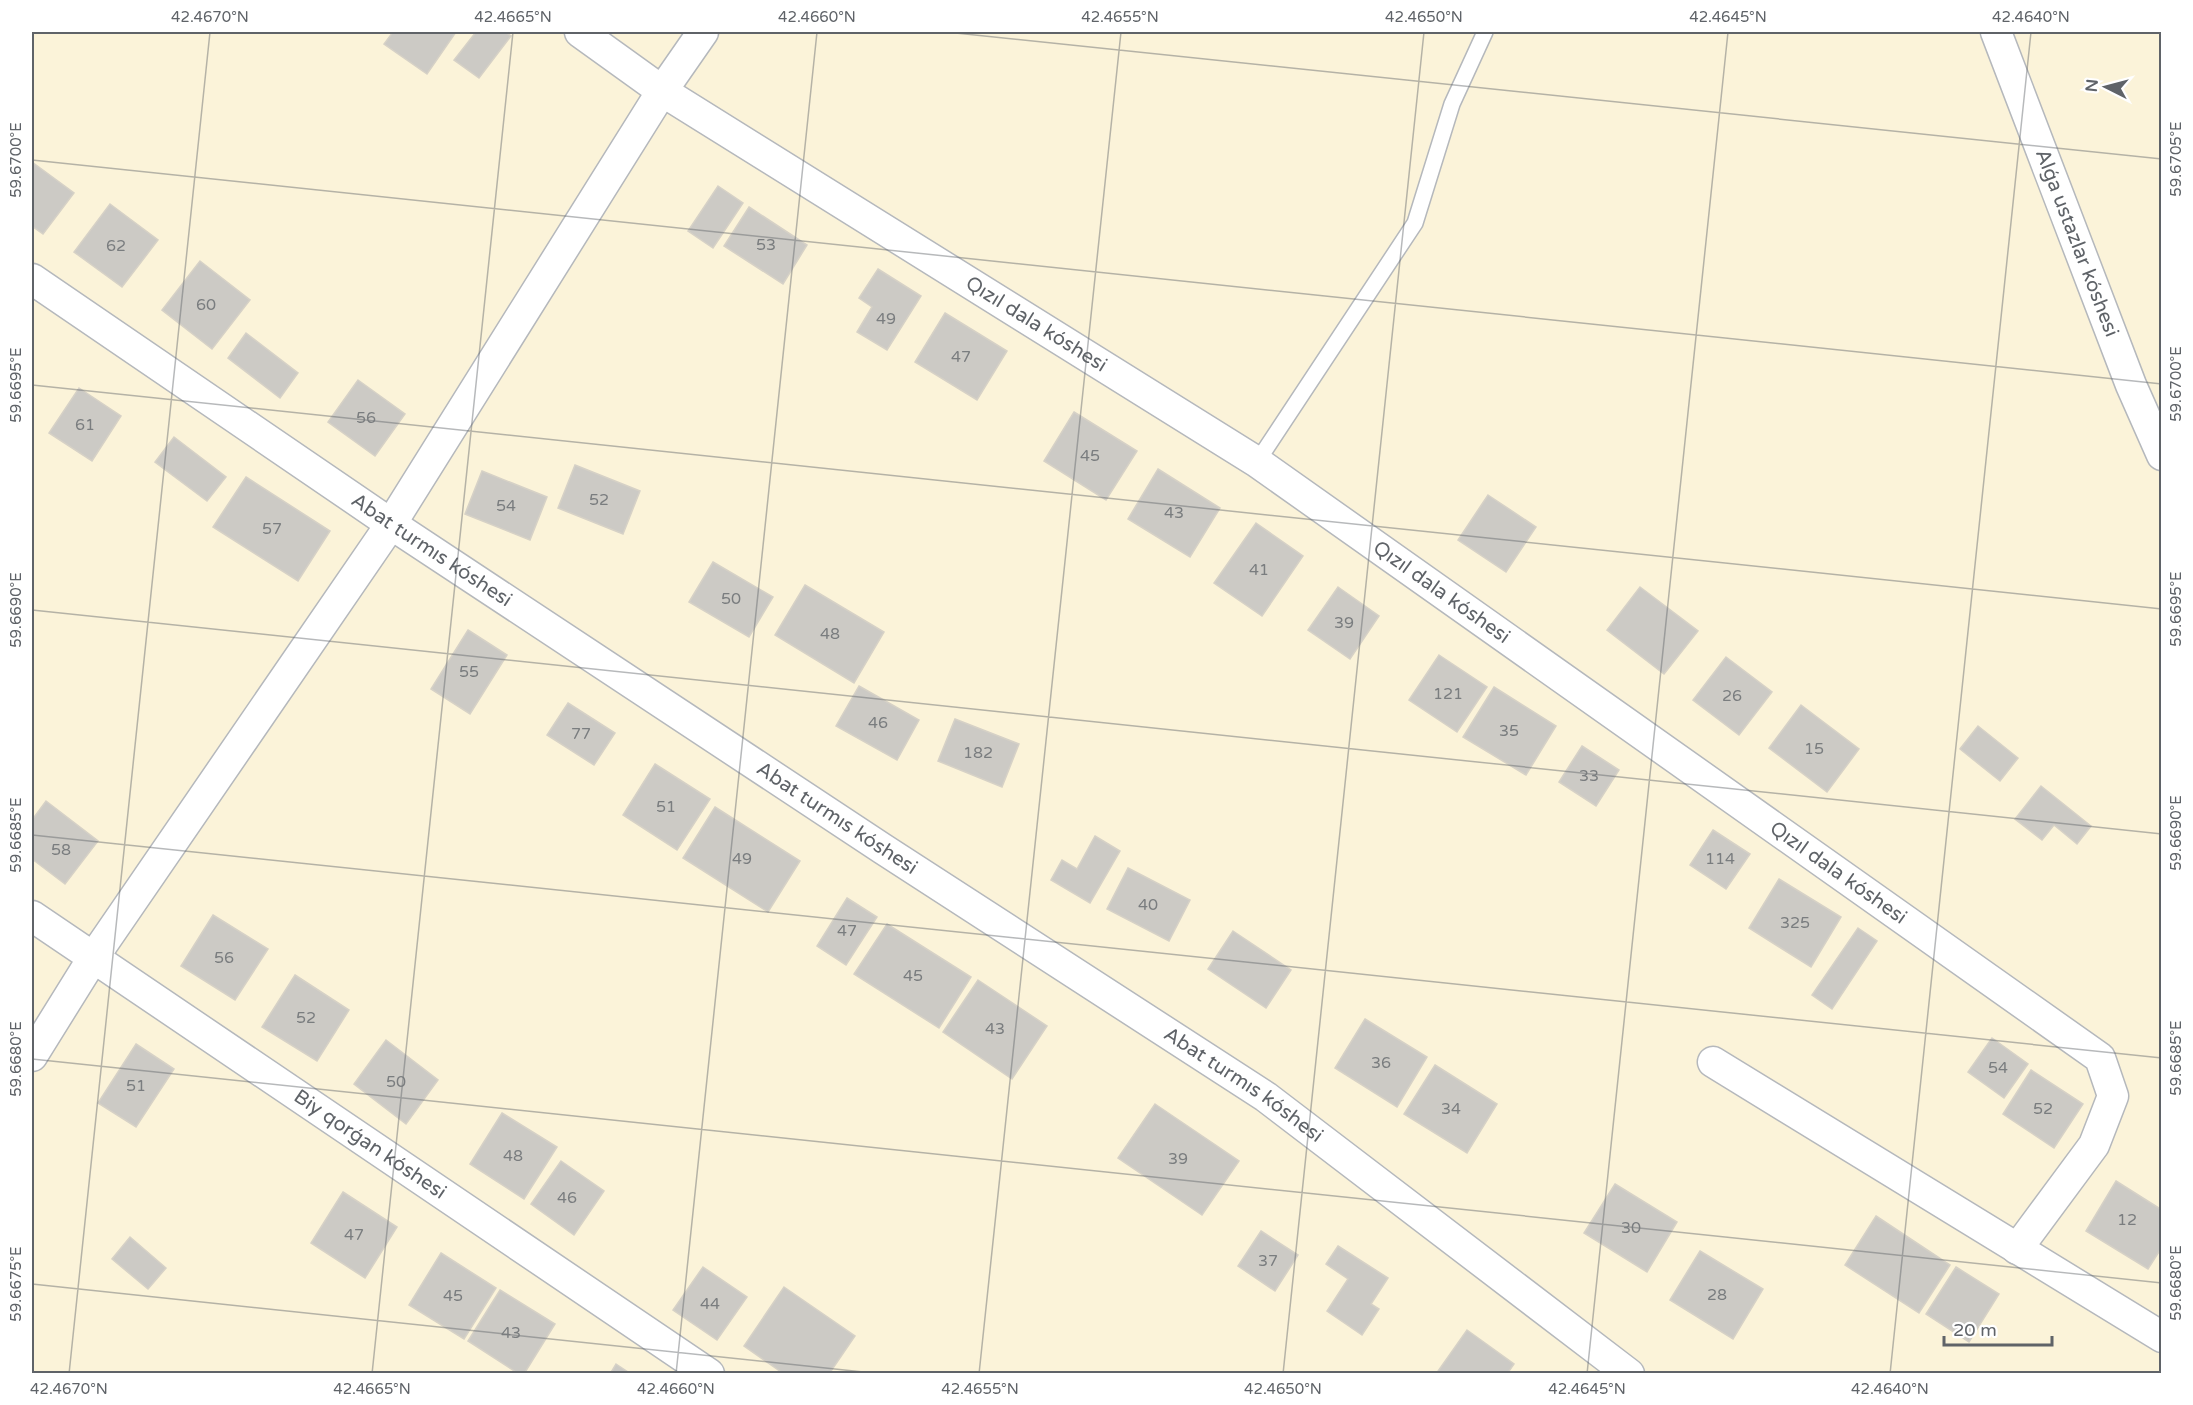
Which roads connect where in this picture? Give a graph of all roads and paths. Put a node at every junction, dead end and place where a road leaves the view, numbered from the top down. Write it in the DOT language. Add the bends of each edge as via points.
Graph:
graph roads {
  1 [pos="580,32"];
  2 [pos="703,32"];
  3 [pos="1485,32"];
  4 [pos="1996,32"];
  5 [pos="662,91"];
  6 [pos="32,279"];
  7 [pos="2162,455"];
  8 [pos="1257,462"];
  9 [pos="391,524"];
  10 [pos="32,915"];
  11 [pos="93,958"];
  12 [pos="32,1056"];
  13 [pos="1713,1062"];
  14 [pos="2017,1249"];
  15 [pos="2162,1337"];
  16 [pos="709,1374"];
  17 [pos="1629,1374"];
  1 -- 5 [label="street, Qızıl dala kóshesi"];
  2 -- 5 [label="street"];
  3 -- 8 [label="lane" via="1452,104 1415,223"];
  4 -- 7 [label="street, Alǵa ustazlar kóshesi" via="2131,385"];
  5 -- 8 [label="street, Qızıl dala kóshesi"];
  5 -- 9 [label="street"];
  6 -- 9 [label="street, Abat turmıs kóshesi"];
  8 -- 14 [label="street, Qızıl dala kóshesi" via="2100,1058 2112,1096 2094,1145"];
  9 -- 11 [label="street"];
  9 -- 17 [label="street, Abat turmıs kóshesi" via="1266,1097"];
  10 -- 11 [label="street, Biy qorǵan kóshesi"];
  11 -- 12 [label="street"];
  11 -- 16 [label="street, Biy qorǵan kóshesi"];
  13 -- 14 [label="street"];
  14 -- 15 [label="street"];
}
